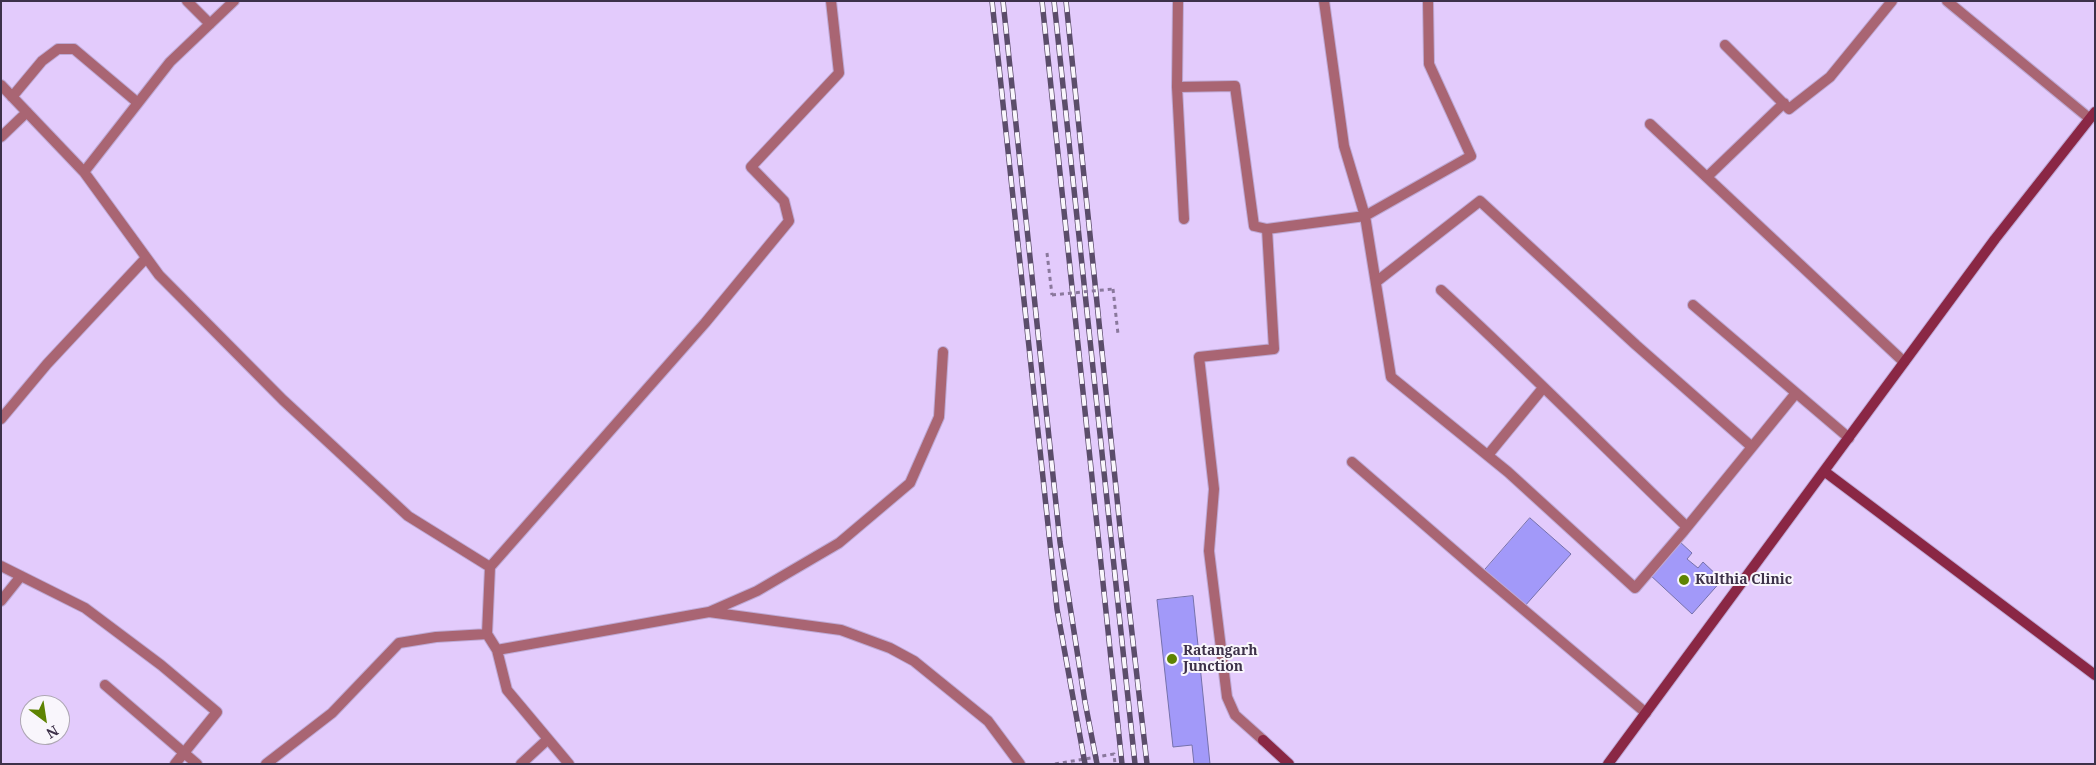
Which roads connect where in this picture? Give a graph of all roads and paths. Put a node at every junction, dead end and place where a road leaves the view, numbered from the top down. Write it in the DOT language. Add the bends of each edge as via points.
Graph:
graph roads {
  1 [pos="186,1"];
  2 [pos="234,1"];
  3 [pos="830,1"];
  4 [pos="1178,1"];
  5 [pos="1324,1"];
  6 [pos="1428,1"];
  7 [pos="1892,1"];
  8 [pos="1947,1"];
  9 [pos="210,24"];
  10 [pos="1726,45"];
  11 [pos="1,85"];
  12 [pos="1177,87"];
  13 [pos="12,96"];
  14 [pos="138,103"];
  15 [pos="1784,103"];
  16 [pos="27,112"];
  17 [pos="2093,117"];
  18 [pos="1650,124"];
  19 [pos="1,137"];
  20 [pos="84,172"];
  21 [pos="1707,177"];
  22 [pos="1365,216"];
  23 [pos="1184,219"];
  24 [pos="1267,229"];
  25 [pos="1047,252"];
  26 [pos="146,258"];
  27 [pos="1376,282"];
  28 [pos="1442,290"];
  29 [pos="1693,306"];
  30 [pos="1118,334"];
  31 [pos="942,352"];
  32 [pos="1904,362"];
  33 [pos="1543,388"];
  34 [pos="1796,393"];
  35 [pos="1,419"];
  36 [pos="1849,438"];
  37 [pos="1752,447"];
  38 [pos="1488,455"];
  39 [pos="1352,462"];
  40 [pos="1824,471"];
  41 [pos="1687,527"];
  42 [pos="1,566"];
  43 [pos="490,567"];
  44 [pos="21,576"];
  45 [pos="1,601"];
  46 [pos="709,612"];
  47 [pos="487,634"];
  48 [pos="497,650"];
  49 [pos="2094,673"];
  50 [pos="105,685"];
  51 [pos="1646,713"];
  52 [pos="548,739"];
  53 [pos="184,753"];
  54 [pos="175,764"];
  55 [pos="197,764"];
  56 [pos="266,764"];
  57 [pos="522,764"];
  58 [pos="569,764"];
  59 [pos="1020,764"];
  60 [pos="1055,764"];
  61 [pos="1115,764"];
  62 [pos="1289,764"];
  63 [pos="1608,764"];
  1 -- 9 [label="street"];
  2 -- 9 [label="street"];
  3 -- 43 [label="street" via="839,73 751,167 784,201 789,221 706,323"];
  4 -- 12 [label="street"];
  5 -- 22 [label="street" via="1344,146"];
  6 -- 22 [label="street" via="1430,64 1471,156"];
  7 -- 15 [label="street" via="1830,77 1789,109"];
  8 -- 17 [label="street"];
  9 -- 14 [label="street" via="170,62"];
  10 -- 15 [label="street"];
  11 -- 13 [label="street"];
  12 -- 23 [label="street"];
  12 -- 24 [label="street" via="1235,86 1254,226"];
  13 -- 14 [label="street" via="58,49 74,49"];
  13 -- 16 [label="street"];
  14 -- 20 [label="street"];
  15 -- 21 [label="street"];
  16 -- 19 [label="street"];
  16 -- 20 [label="street"];
  17 -- 32 [label="street" via="1995,239"];
  18 -- 21 [label="street"];
  20 -- 26 [label="street"];
  21 -- 32 [label="street"];
  22 -- 24 [label="street"];
  22 -- 27 [label="street"];
  24 -- 62 [label="street" via="1274,349 1200,357 1214,489 1209,551 1227,697 1235,715"];
  25 -- 30 [label="path, bridge" via="1052,295 1113,289"];
  26 -- 35 [label="street" via="47,364"];
  26 -- 43 [label="street" via="158,275 276,393 408,516"];
  27 -- 37 [label="street" via="1480,201 1636,346"];
  27 -- 38 [label="street" via="1391,377"];
  28 -- 33 [label="street"];
  29 -- 34 [label="street"];
  31 -- 46 [label="street" via="939,417 910,483 839,543 757,591"];
  32 -- 36 [label="street"];
  33 -- 38 [label="street"];
  33 -- 41 [label="street"];
  34 -- 36 [label="street"];
  34 -- 37 [label="street"];
  36 -- 40 [label="street"];
  37 -- 41 [label="street"];
  38 -- 41 [label="street" via="1635,588"];
  39 -- 51 [label="street"];
  40 -- 49 [label="street"];
  40 -- 51 [label="street"];
  42 -- 44 [label="street"];
  43 -- 47 [label="street"];
  44 -- 45 [label="street"];
  44 -- 53 [label="street" via="85,608 217,712"];
  46 -- 48 [label="street"];
  46 -- 59 [label="street" via="841,630 890,648 914,661 988,721"];
  47 -- 48 [label="street"];
  47 -- 56 [label="street" via="398,643 332,713"];
  48 -- 52 [label="street" via="507,690"];
  50 -- 53 [label="street"];
  51 -- 63 [label="street"];
  52 -- 57 [label="street"];
  52 -- 58 [label="street"];
  53 -- 54 [label="street"];
  53 -- 55 [label="street"];
  60 -- 61 [label="path" via="1114,754"];
}
